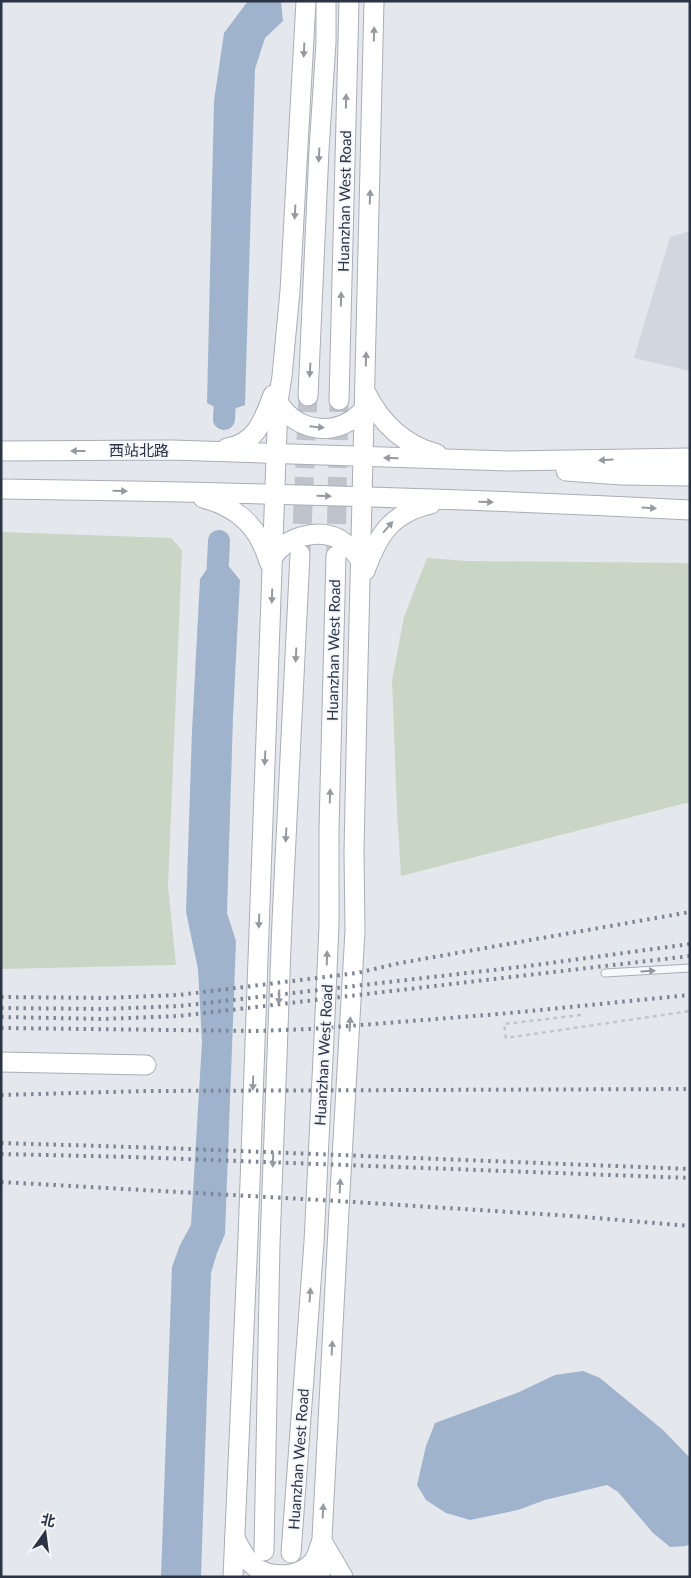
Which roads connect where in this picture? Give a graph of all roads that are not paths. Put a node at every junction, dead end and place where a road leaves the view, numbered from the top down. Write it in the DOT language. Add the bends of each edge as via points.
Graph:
graph roads {
  1 [pos="306,1"];
  2 [pos="326,1"];
  3 [pos="349,1"];
  4 [pos="374,1"];
  5 [pos="282,376"];
  6 [pos="308,396"];
  7 [pos="339,400"];
  8 [pos="365,400"];
  9 [pos="278,402"];
  10 [pos="1,451"];
  11 [pos="196,451"];
  12 [pos="276,454"];
  13 [pos="363,457"];
  14 [pos="690,458"];
  15 [pos="460,460"];
  16 [pos="508,461"];
  17 [pos="690,476"];
  18 [pos="1,489"];
  19 [pos="181,492"];
  20 [pos="275,495"];
  21 [pos="362,498"];
  22 [pos="450,500"];
  23 [pos="690,510"];
  24 [pos="300,554"];
  25 [pos="336,556"];
  26 [pos="361,561"];
  27 [pos="273,565"];
  28 [pos="360,587"];
  29 [pos="690,968"];
  30 [pos="606,973"];
  31 [pos="1,1062"];
  32 [pos="146,1065"];
  33 [pos="235,1536"];
  34 [pos="322,1539"];
  35 [pos="264,1551"];
  36 [pos="291,1553"];
  37 [pos="233,1577"];
  38 [pos="320,1577"];
  39 [pos="343,1577"];
  1 -- 5 [label="main road, one-way" via="291,282"];
  2 -- 6 [label="main road, Huanzhan West Road, one-way"];
  7 -- 3 [label="main road, Huanzhan West Road, one-way"];
  8 -- 4 [label="main road, one-way"];
  5 -- 9 [label="main road"];
  5 -- 11 [label="main road" via="260,427 248,440 230,448"];
  9 -- 8 [label="main road, one-way" via="297,422 322,428 349,423"];
  8 -- 13 [label="main road"];
  8 -- 15 [label="main road" via="406,440"];
  9 -- 12 [label="main road"];
  11 -- 10 [label="main road, 西站北路, one-way"];
  11 -- 12 [label="main road, 西站北路"];
  12 -- 13 [label="main road, 西站北路"];
  12 -- 20 [label="main road"];
  15 -- 13 [label="main road, 西站北路, one-way"];
  13 -- 21 [label="main road"];
  14 -- 16 [label="main road, one-way"];
  15 -- 16 [label="main road"];
  16 -- 17 [label="main road" via="591,474"];
  18 -- 19 [label="main road, one-way"];
  19 -- 20 [label="main road"];
  19 -- 27 [label="main road" via="211,500 240,514 257,534"];
  20 -- 21 [label="main road, one-way"];
  20 -- 27 [label="main road"];
  21 -- 22 [label="main road"];
  21 -- 26 [label="main road"];
  22 -- 23 [label="main road, one-way"];
  28 -- 22 [label="main road, one-way" via="376,544 393,521 406,512"];
  24 -- 35 [label="main road, Huanzhan West Road, one-way" via="270,1244"];
  36 -- 25 [label="main road, Huanzhan West Road, one-way" via="314,1242 329,926"];
  26 -- 27 [label="main road" via="347,545 327,535 294,539 278,549"];
  26 -- 28 [label="main road"];
  27 -- 33 [label="main road, one-way"];
  34 -- 28 [label="main road, one-way" via="355,931"];
  30 -- 29 [label="lane, one-way"];
  31 -- 32 [label="main road"];
  33 -- 34 [label="main road" via="250,1563 260,1571 274,1575 293,1574 307,1568 315,1559"];
  33 -- 37 [label="main road"];
  34 -- 38 [label="main road"];
  34 -- 39 [label="main road"];
}
